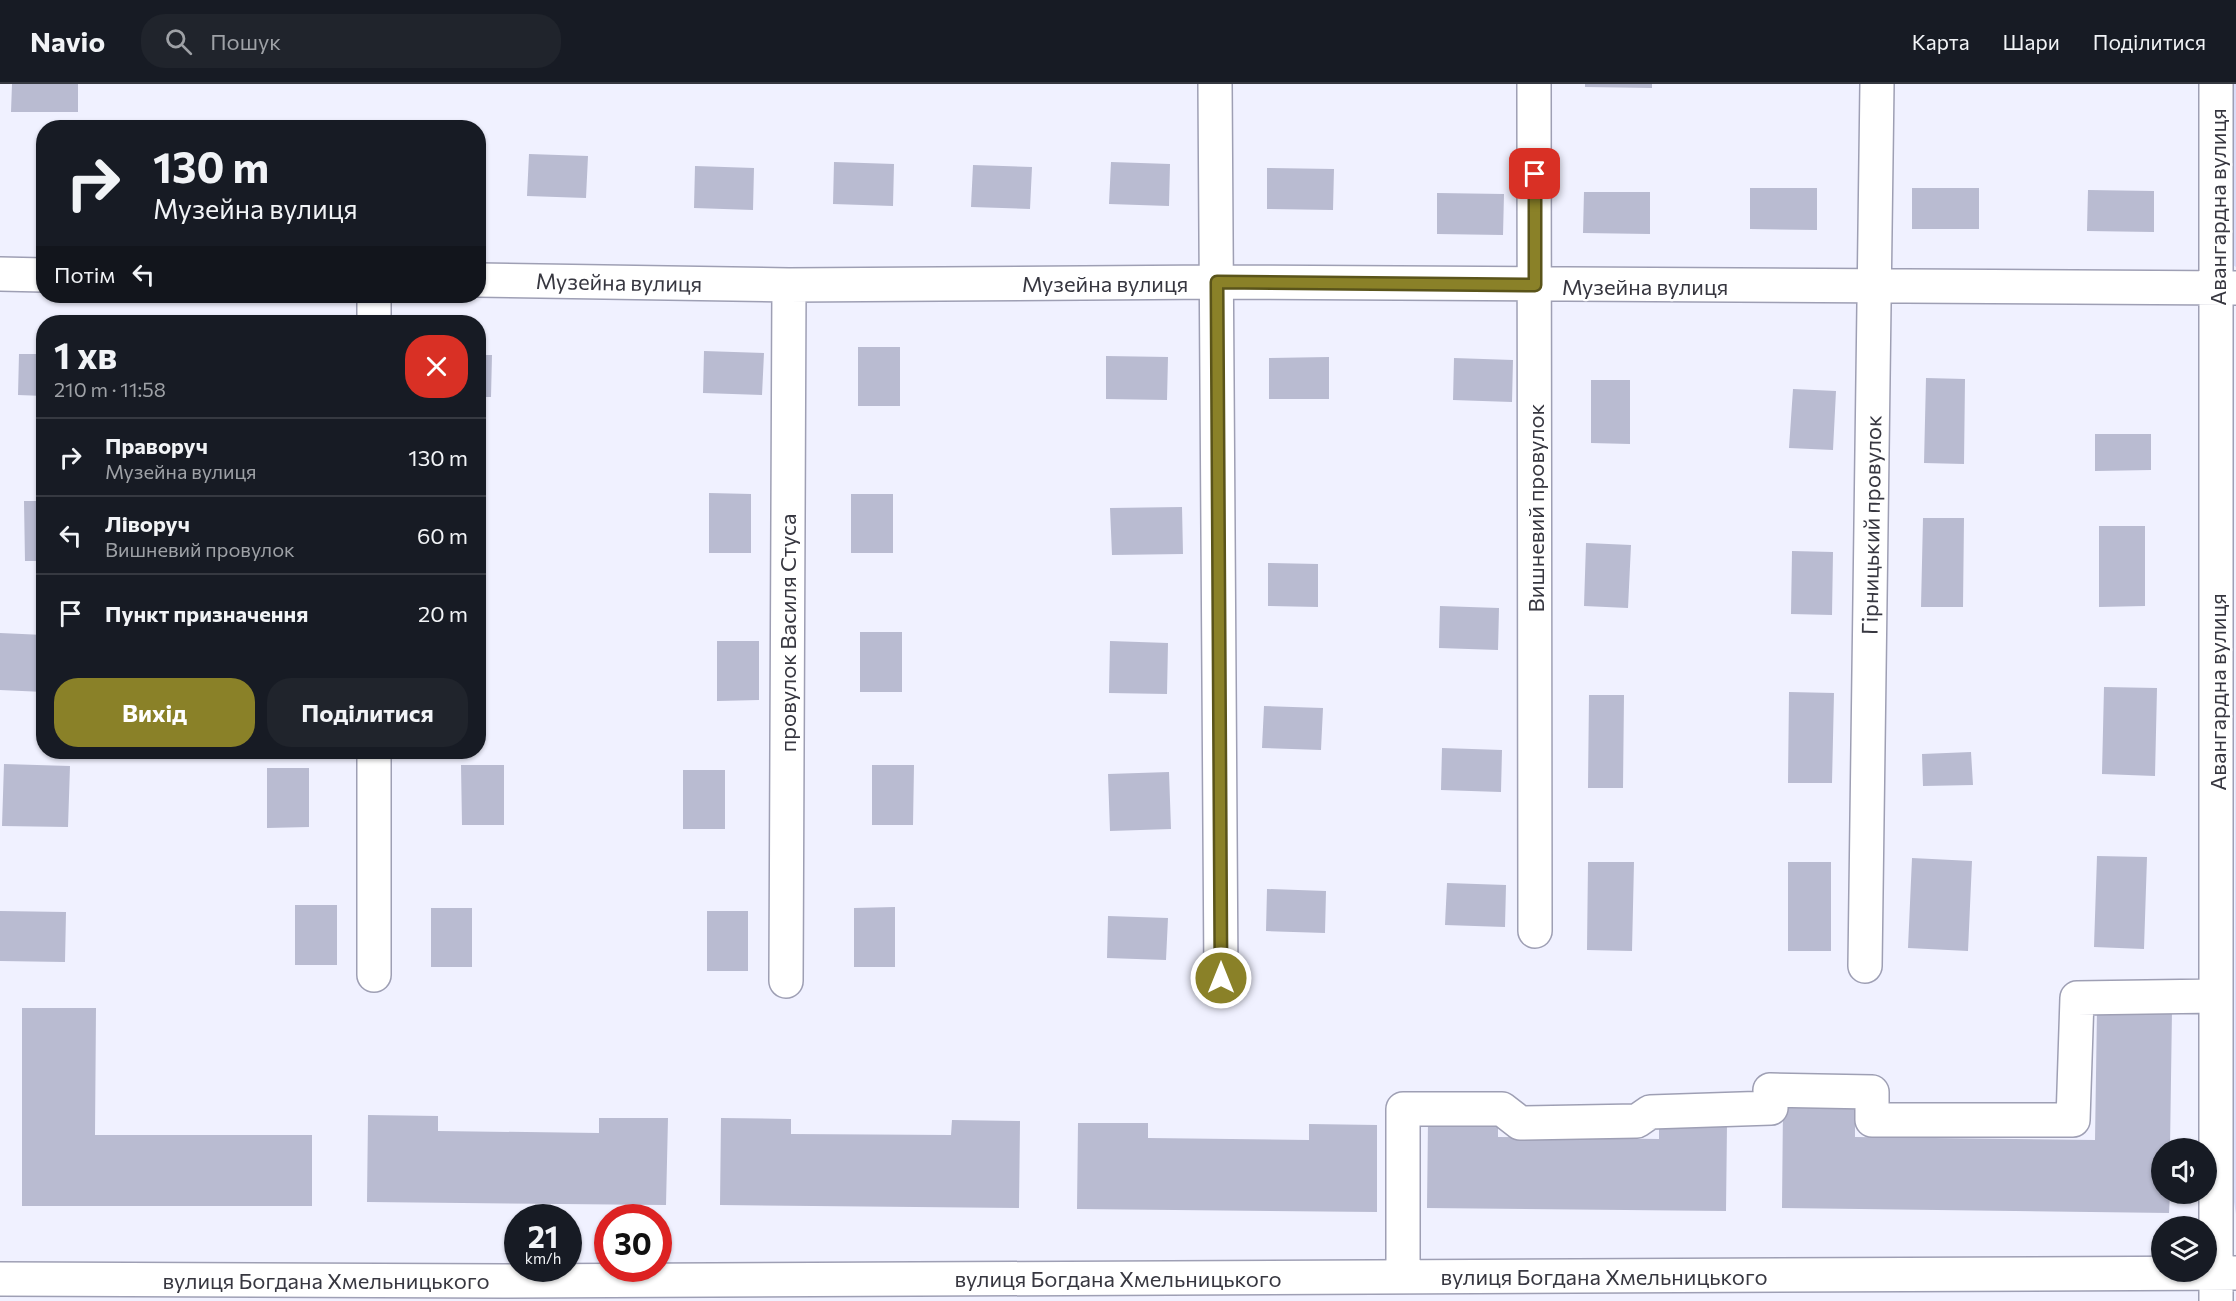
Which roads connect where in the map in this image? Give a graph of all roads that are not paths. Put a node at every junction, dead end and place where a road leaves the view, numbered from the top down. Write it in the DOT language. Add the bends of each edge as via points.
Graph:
graph roads {
  1 [pos="1215,84"];
  2 [pos="1534,84"];
  3 [pos="1877,84"];
  4 [pos="2216,84"];
  5 [pos="0,274"];
  6 [pos="36,275"];
  7 [pos="486,280"];
  8 [pos="1217,282"];
  9 [pos="789,285"];
  10 [pos="1535,285"];
  11 [pos="1875,286"];
  12 [pos="2227,288"];
  13 [pos="374,759"];
  14 [pos="1535,932"];
  15 [pos="1865,966"];
  16 [pos="374,975"];
  17 [pos="1221,978"];
  18 [pos="786,981"];
  19 [pos="2216,996"];
  20 [pos="1403,1277"];
  21 [pos="0,1279"];
  22 [pos="2222,1282"];
  23 [pos="503,1291"];
  1 -- 8 [label="street"];
  2 -- 10 [label="street, Вишневий провулок"];
  3 -- 11 [label="street, Гірницький провулок"];
  4 -- 12 [label="street, Авангардна вулиця"];
  5 -- 6 [label="street"];
  7 -- 9 [label="street, Музейна вулиця"];
  8 -- 9 [label="street, Музейна вулиця"];
  8 -- 10 [label="street, Музейна вулиця"];
  8 -- 17 [label="street"];
  9 -- 18 [label="street, провулок Василя Стуса"];
  10 -- 11 [label="street, Музейна вулиця"];
  10 -- 14 [label="street, Вишневий провулок"];
  11 -- 12 [label="street, Музейна вулиця"];
  11 -- 15 [label="street, Гірницький провулок"];
  12 -- 19 [label="street, Авангардна вулиця"];
  13 -- 16 [label="street"];
  19 -- 20 [label="street" via="2077,998 2073,1120 1872,1120 1872,1092 1770,1090 1771,1108 1650,1112 1637,1121 1520,1123 1502,1109 1403,1109"];
  19 -- 22 [label="street, Авангардна вулиця"];
  20 -- 22 [label="street, вулиця Богдана Хмельницького"];
  20 -- 23 [label="street, вулиця Богдана Хмельницького"];
  21 -- 23 [label="street, вулиця Богдана Хмельницького"];
}
